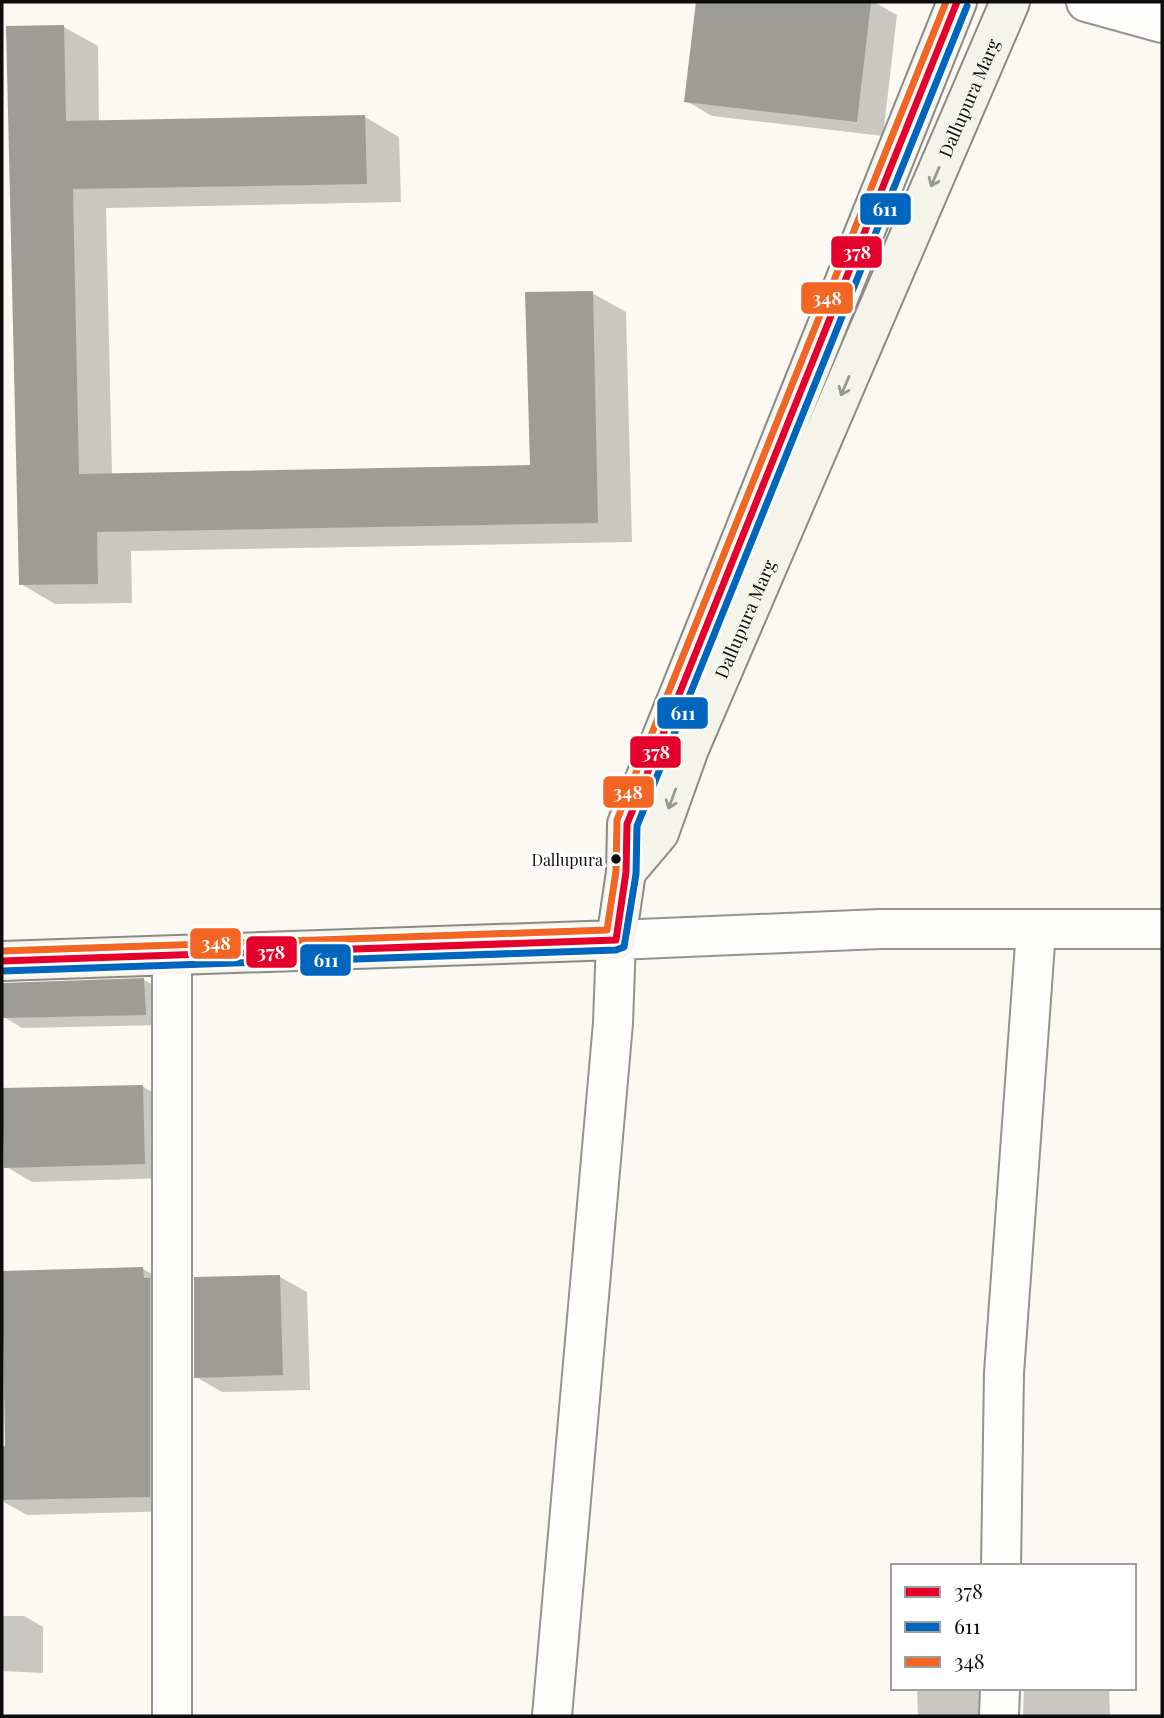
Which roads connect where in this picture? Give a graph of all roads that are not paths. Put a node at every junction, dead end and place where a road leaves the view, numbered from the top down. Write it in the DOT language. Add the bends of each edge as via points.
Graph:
graph roads {
  1 [pos="957,2"];
  2 [pos="1010,2"];
  3 [pos="1086,2"];
  4 [pos="1162,23"];
  5 [pos="626,872"];
  6 [pos="1162,929"];
  7 [pos="1036,930"];
  8 [pos="616,940"];
  9 [pos="172,956"];
  10 [pos="2,961"];
  11 [pos="1001,1564"];
  12 [pos="1000,1690"];
  13 [pos="172,1716"];
  14 [pos="552,1716"];
  15 [pos="999,1716"];
  1 -- 5 [label="main road, Dallupura Marg" via="627,824"];
  2 -- 5 [label="main road, Dallupura Marg, one-way" via="690,749 660,833"];
  3 -- 4 [label="street"];
  5 -- 8 [label="main road"];
  6 -- 7 [label="street"];
  7 -- 8 [label="street" via="880,929"];
  7 -- 11 [label="street" via="1004,1373"];
  8 -- 9 [label="main road"];
  8 -- 14 [label="street" via="613,1023"];
  9 -- 10 [label="main road"];
  9 -- 13 [label="street"];
  12 -- 15 [label="street"];
}
